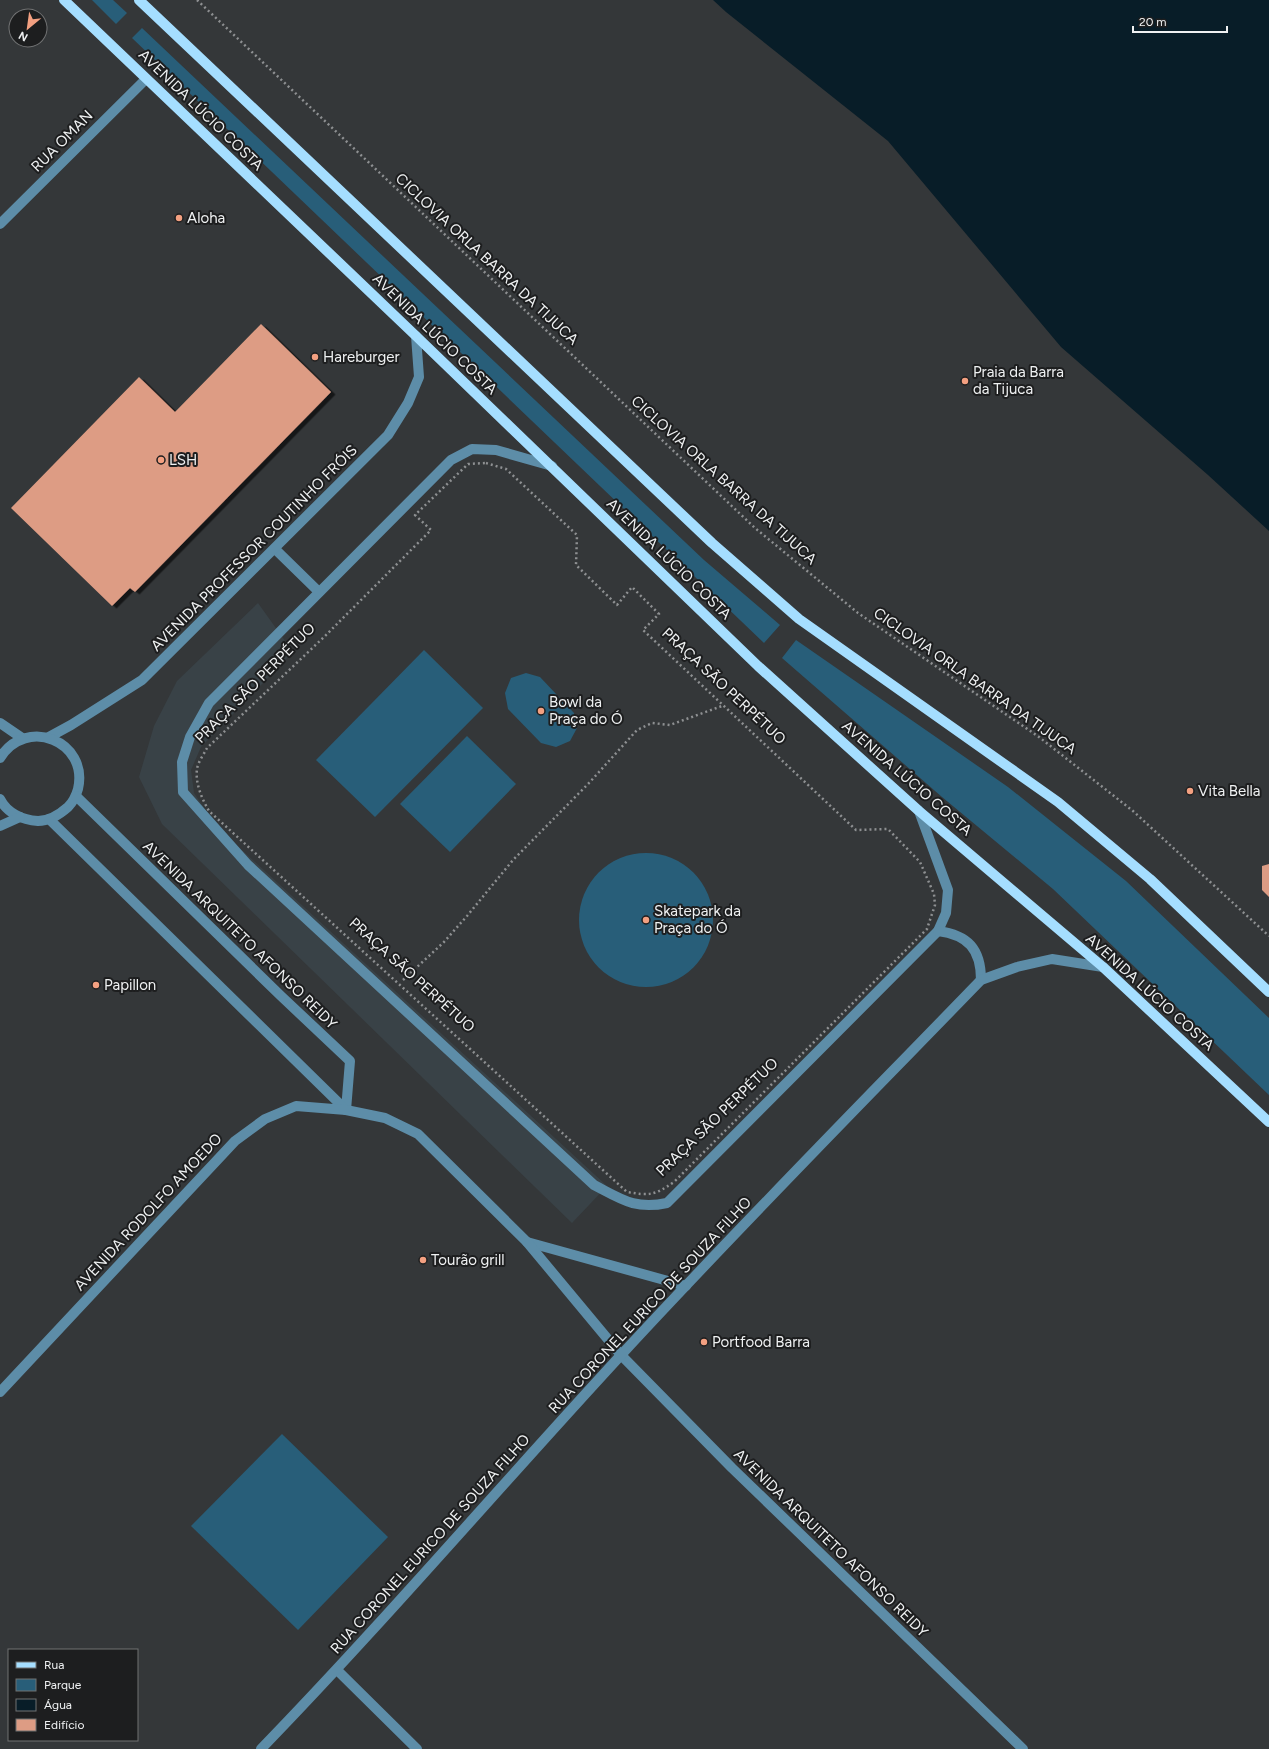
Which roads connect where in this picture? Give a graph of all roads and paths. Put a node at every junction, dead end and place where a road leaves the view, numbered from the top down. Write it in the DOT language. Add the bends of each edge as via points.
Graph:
graph roads {
  1 [pos="64,0"];
  2 [pos="139,0"];
  3 [pos="197,0"];
  4 [pos="146,79"];
  5 [pos="0,224"];
  6 [pos="416,336"];
  7 [pos="552,466"];
  8 [pos="275,549"];
  9 [pos="320,592"];
  10 [pos="722,706"];
  11 [pos="0,723"];
  12 [pos="22,738"];
  13 [pos="49,738"];
  14 [pos="0,758"];
  15 [pos="76,796"];
  16 [pos="0,799"];
  17 [pos="919,811"];
  18 [pos="20,817"];
  19 [pos="49,819"];
  20 [pos="0,826"];
  21 [pos="938,932"];
  22 [pos="1269,936"];
  23 [pos="1103,966"];
  24 [pos="981,980"];
  25 [pos="398,984"];
  26 [pos="1269,992"];
  27 [pos="346,1110"];
  28 [pos="1269,1122"];
  29 [pos="527,1242"];
  30 [pos="686,1286"];
  31 [pos="621,1355"];
  32 [pos="0,1392"];
  33 [pos="337,1670"];
  34 [pos="261,1749"];
  35 [pos="417,1749"];
  36 [pos="1023,1749"];
  1 -- 4 [label="main road, AVENIDA LÚCIO COSTA"];
  2 -- 26 [label="main road" via="712,543 799,618 1058,802 1150,879"];
  3 -- 22 [label="path, CICLOVIA ORLA BARRA DA TIJUCA" via="755,528 858,613 1039,737 1133,811"];
  4 -- 5 [label="street, RUA OMAN"];
  4 -- 6 [label="main road, AVENIDA LÚCIO COSTA"];
  6 -- 7 [label="main road, AVENIDA LÚCIO COSTA"];
  6 -- 8 [label="street, AVENIDA PROFESSOR COUTINHO FRÓIS" via="419,377 408,403 388,435"];
  7 -- 9 [label="street, PRAÇA SÃO PERPÉTUO" via="496,450 472,450 451,460"];
  7 -- 17 [label="main road, AVENIDA LÚCIO COSTA" via="758,666"];
  8 -- 9 [label="street"];
  8 -- 13 [label="street, AVENIDA PROFESSOR COUTINHO FRÓIS" via="142,680"];
  9 -- 21 [label="street, PRAÇA SÃO PERPÉTUO" via="209,703 190,737 182,762 183,792 248,864 594,1185 634,1205 653,1206 667,1203"];
  10 -- 25 [label="path" via="670,724 652,723 637,730 513,860 444,942"];
  10 -- 25 [label="path, PRAÇA SÃO PERPÉTUO" via="856,830 888,829 920,862 934,894 935,905 927,929 674,1182 660,1192 627,1192"];
  10 -- 25 [label="path, PRAÇA SÃO PERPÉTUO" via="643,630 659,614 632,587 617,605 576,565 577,535 506,469 486,463 468,464 415,515 430,530 207,748 197,768 202,798 209,811"];
  11 -- 12 [label="street"];
  12 -- 13 [label="street"];
  12 -- 14 [label="street" via="12,744"];
  13 -- 15 [label="street" via="62,744 72,754 78,767"];
  15 -- 19 [label="street" via="60,814"];
  15 -- 27 [label="street, AVENIDA ARQUITETO AFONSO REIDY" via="350,1061"];
  16 -- 18 [label="street" via="10,812"];
  17 -- 21 [label="street, PRAÇA SÃO PERPÉTUO" via="948,890 946,913"];
  17 -- 23 [label="main road, AVENIDA LÚCIO COSTA"];
  18 -- 19 [label="street" via="39,821"];
  18 -- 20 [label="street"];
  19 -- 27 [label="street"];
  21 -- 24 [label="street" via="953,933 966,940 976,951 981,965"];
  23 -- 24 [label="street, RUA CORONEL EURICO DE SOUZA FILHO" via="1052,959 1017,966"];
  23 -- 28 [label="main road, AVENIDA LÚCIO COSTA"];
  24 -- 30 [label="street, RUA CORONEL EURICO DE SOUZA FILHO"];
  27 -- 29 [label="street" via="385,1118 418,1134"];
  27 -- 32 [label="street, AVENIDA RODOLFO AMOEDO" via="296,1106 265,1118 235,1141"];
  29 -- 30 [label="street"];
  29 -- 31 [label="street, AVENIDA ARQUITETO AFONSO REIDY"];
  30 -- 31 [label="street, RUA CORONEL EURICO DE SOUZA FILHO"];
  31 -- 33 [label="street, RUA CORONEL EURICO DE SOUZA FILHO"];
  31 -- 36 [label="street, AVENIDA ARQUITETO AFONSO REIDY" via="732,1468"];
  33 -- 34 [label="street, RUA CORONEL EURICO DE SOUZA FILHO"];
  33 -- 35 [label="street"];
}
